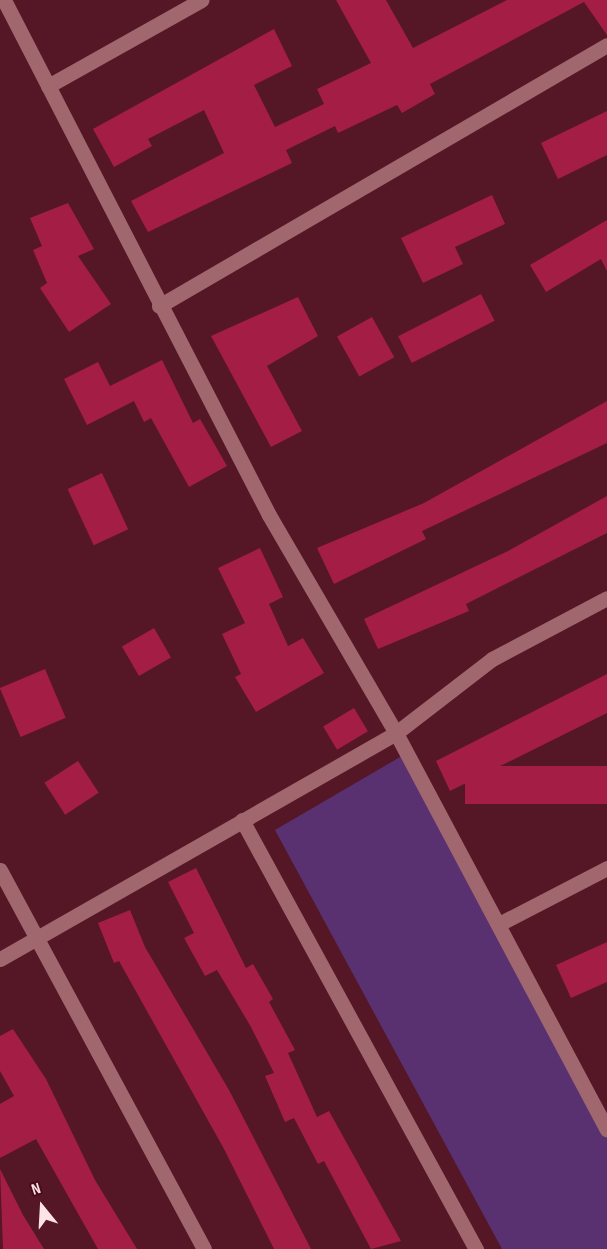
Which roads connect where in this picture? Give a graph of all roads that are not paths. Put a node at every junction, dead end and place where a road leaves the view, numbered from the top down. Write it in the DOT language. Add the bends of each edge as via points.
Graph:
graph roads {
  1 [pos="4,0"];
  2 [pos="201,0"];
  3 [pos="7,28"];
  4 [pos="607,45"];
  5 [pos="48,86"];
  6 [pos="159,306"];
  7 [pos="607,598"];
  8 [pos="396,733"];
  9 [pos="242,820"];
  10 [pos="607,868"];
  11 [pos="0,870"];
  12 [pos="499,924"];
  13 [pos="34,940"];
  14 [pos="0,958"];
  15 [pos="607,1129"];
  16 [pos="204,1249"];
  17 [pos="476,1249"];
  1 -- 3 [label="street"];
  2 -- 5 [label="street"];
  3 -- 5 [label="street"];
  4 -- 6 [label="street"];
  5 -- 6 [label="street"];
  6 -- 8 [label="street" via="269,515"];
  7 -- 8 [label="street" via="492,659"];
  8 -- 9 [label="street"];
  8 -- 12 [label="street"];
  9 -- 13 [label="street"];
  9 -- 17 [label="street"];
  10 -- 12 [label="street"];
  11 -- 13 [label="street"];
  12 -- 15 [label="street"];
  13 -- 14 [label="street"];
  13 -- 16 [label="street"];
}
